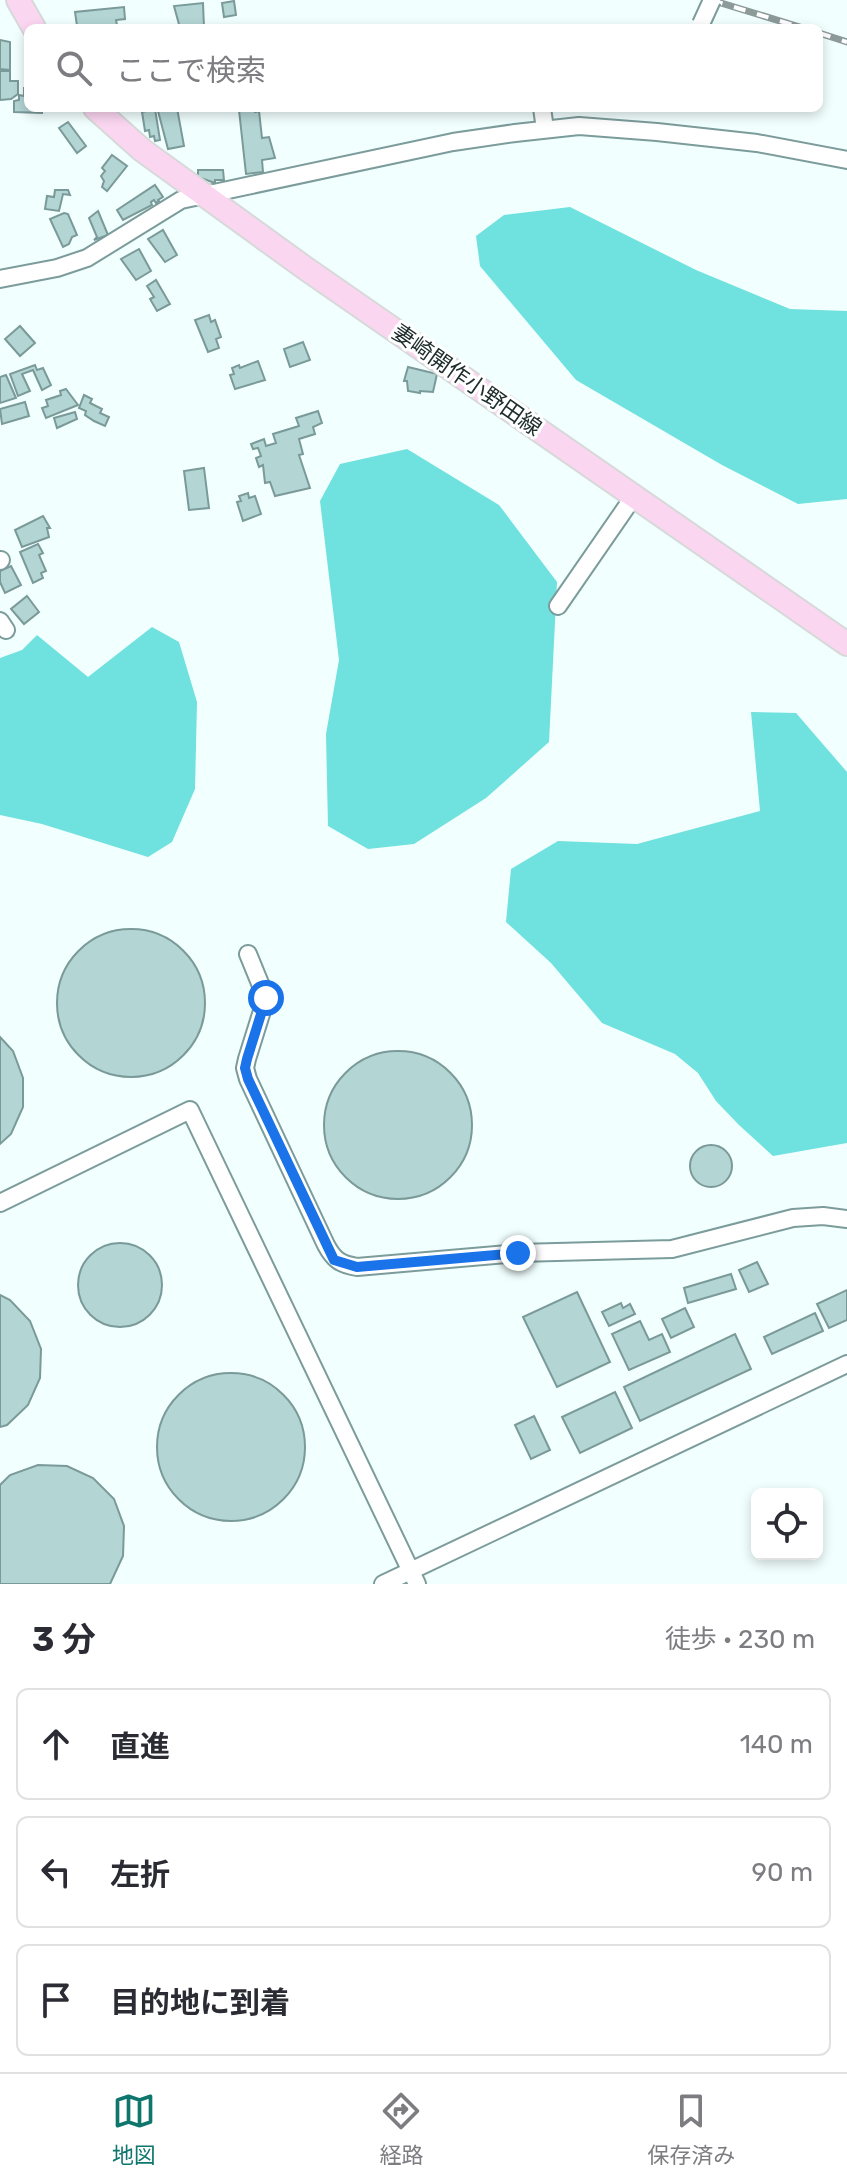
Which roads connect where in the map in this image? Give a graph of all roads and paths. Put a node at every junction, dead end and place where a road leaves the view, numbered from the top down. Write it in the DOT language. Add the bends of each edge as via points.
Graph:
graph roads {
  1 [pos="18,0"];
  2 [pos="712,0"];
  3 [pos="32,24"];
  4 [pos="698,24"];
  5 [pos="99,112"];
  6 [pos="543,112"];
  7 [pos="545,129"];
  8 [pos="847,160"];
  9 [pos="206,195"];
  10 [pos="0,279"];
  11 [pos="634,496"];
  12 [pos="558,606"];
  13 [pos="847,644"];
  14 [pos="248,954"];
  15 [pos="0,1203"];
  16 [pos="847,1219"];
  17 [pos="847,1364"];
  18 [pos="414,1577"];
  19 [pos="383,1584"];
  1 -- 3 [label="main road"];
  2 -- 4 [label="street, bridge"];
  5 -- 9 [label="main road, 妻崎開作小野田線"];
  6 -- 7 [label="street"];
  7 -- 8 [label="street" via="657,132"];
  7 -- 9 [label="street" via="453,142"];
  9 -- 10 [label="street" via="181,200 87,258"];
  9 -- 11 [label="main road, 妻崎開作小野田線"];
  11 -- 12 [label="street"];
  11 -- 13 [label="main road, 妻崎開作小野田線"];
  14 -- 16 [label="street" via="266,998 247,1059 248,1079 330,1253 344,1265 672,1249 793,1218"];
  15 -- 18 [label="street" via="190,1110"];
  17 -- 18 [label="street"];
  18 -- 19 [label="street"];
}
